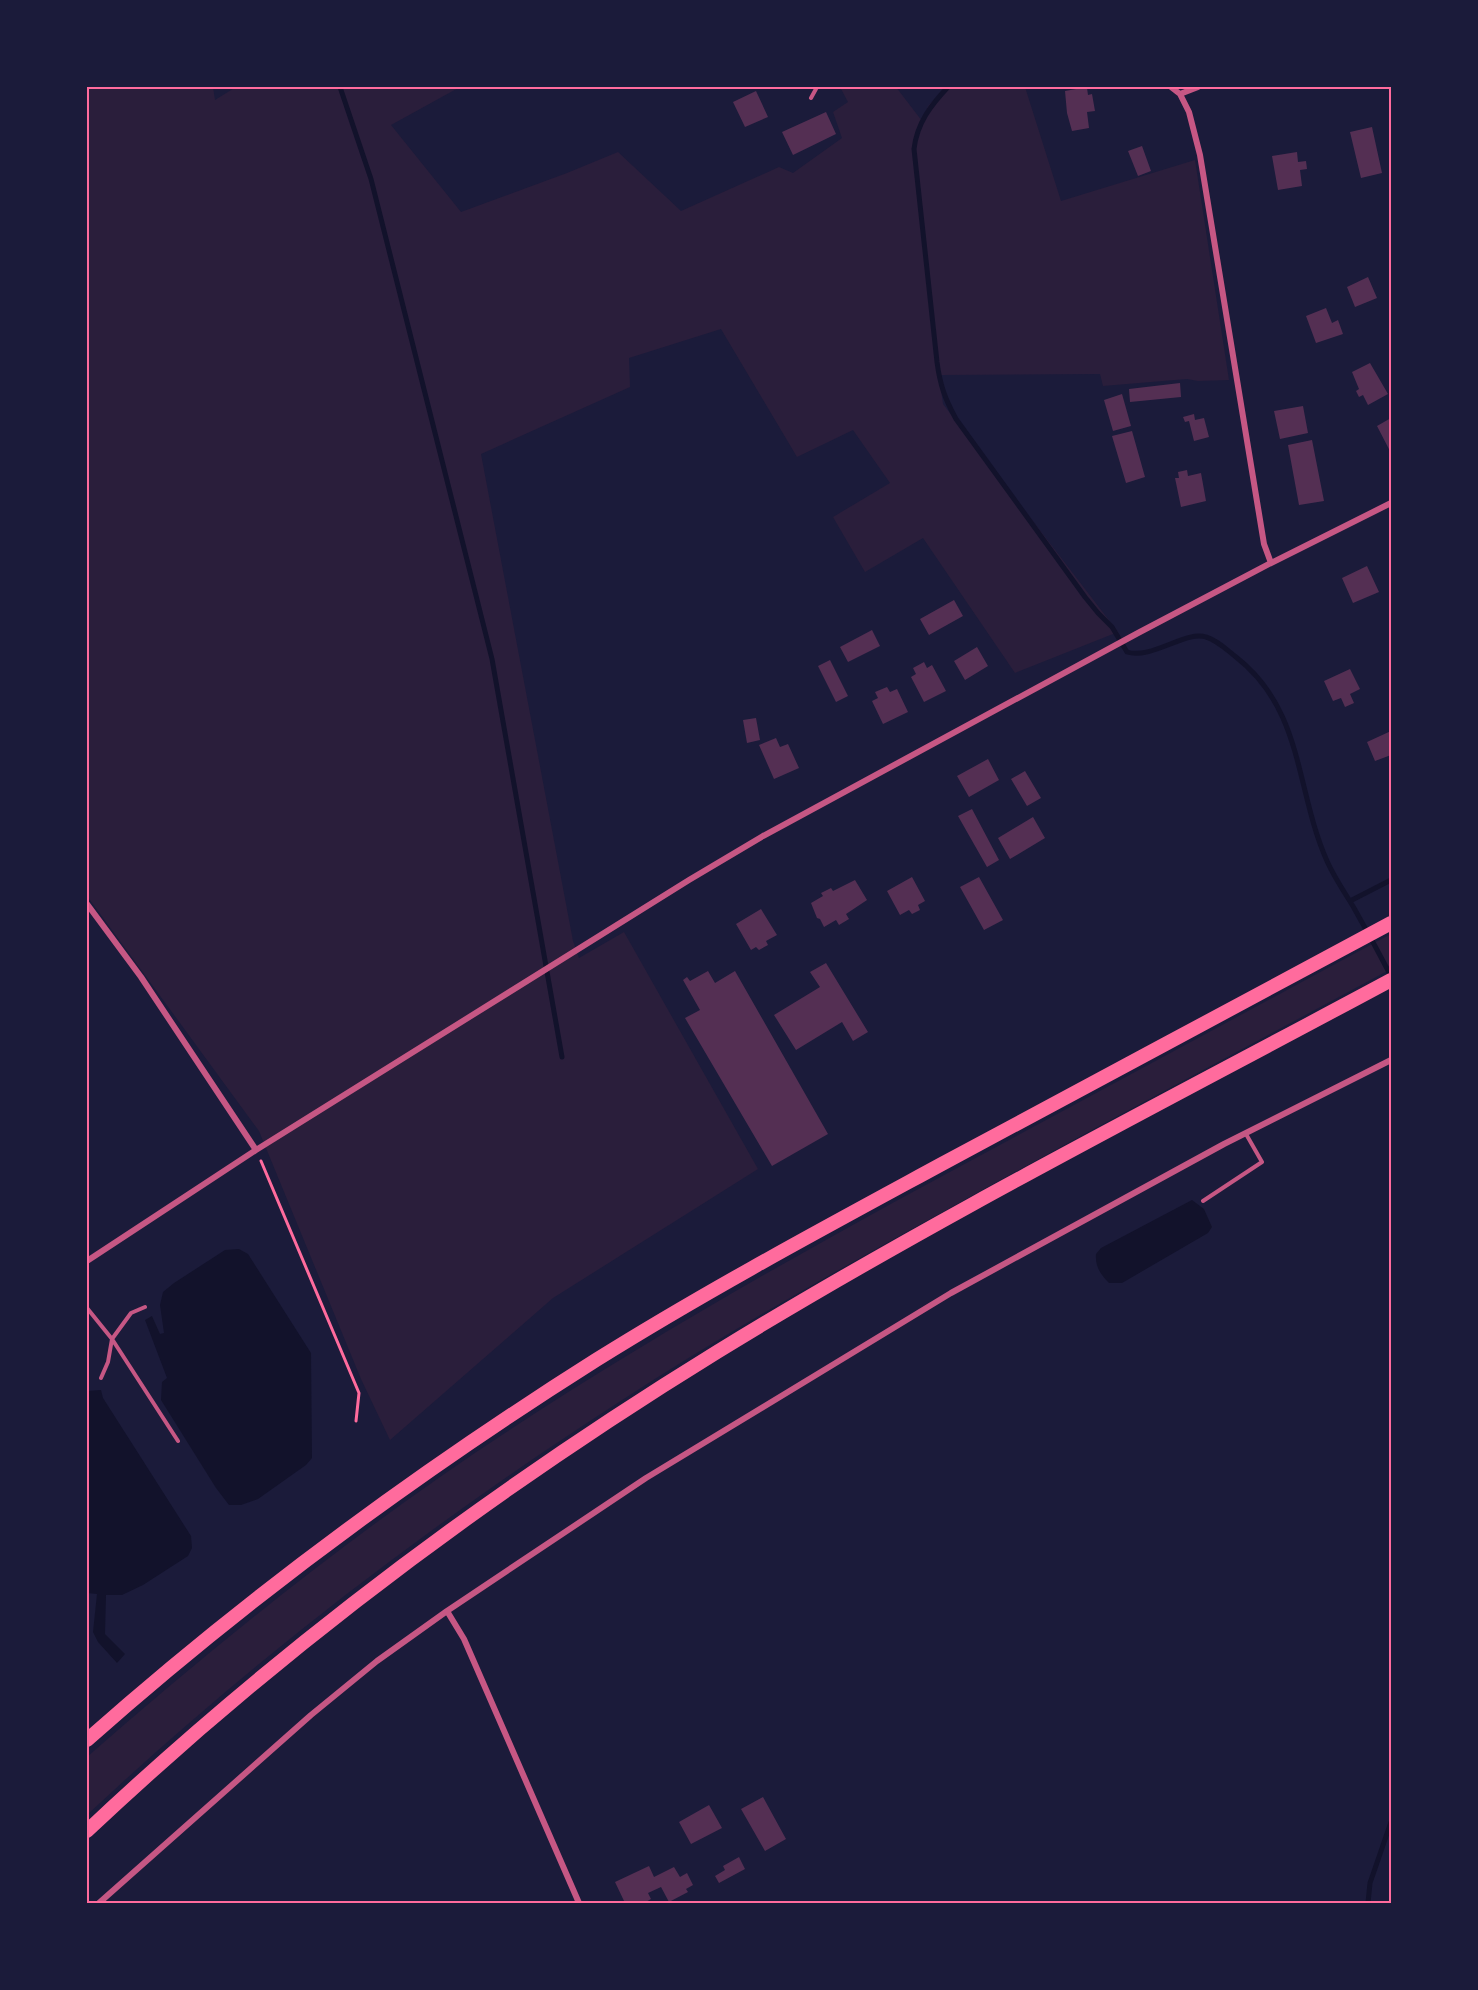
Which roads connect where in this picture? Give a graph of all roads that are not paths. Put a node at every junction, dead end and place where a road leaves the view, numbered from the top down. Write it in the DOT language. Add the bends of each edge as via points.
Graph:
graph roads {
  1 [pos="817,87"];
  2 [pos="1171,87"];
  3 [pos="1198,87"];
  4 [pos="1180,94"];
  5 [pos="811,98"];
  6 [pos="1391,503"];
  7 [pos="1271,563"];
  8 [pos="87,904"];
  9 [pos="1391,923"];
  10 [pos="1391,980"];
  11 [pos="1391,1060"];
  12 [pos="1245,1133"];
  13 [pos="256,1150"];
  14 [pos="1203,1201"];
  15 [pos="87,1261"];
  16 [pos="145,1306"];
  17 [pos="87,1308"];
  18 [pos="112,1339"];
  19 [pos="101,1378"];
  20 [pos="178,1441"];
  21 [pos="447,1611"];
  22 [pos="87,1740"];
  23 [pos="87,1831"];
  24 [pos="99,1903"];
  25 [pos="579,1903"];
  1 -- 5 [label="lane"];
  2 -- 4 [label="street"];
  3 -- 4 [label="street"];
  4 -- 7 [label="street" via="1200,155 1264,544"];
  6 -- 7 [label="street"];
  7 -- 13 [label="street" via="764,836"];
  8 -- 13 [label="street" via="147,986"];
  9 -- 22 [label="highway" via="790,1247 573,1375 432,1468 334,1539 192,1650"];
  10 -- 23 [label="highway" via="816,1293 574,1444 322,1629 195,1734"];
  11 -- 12 [label="street"];
  12 -- 14 [label="lane" via="1262,1162"];
  12 -- 21 [label="street" via="900,1323 646,1478"];
  13 -- 15 [label="street"];
  16 -- 18 [label="lane" via="131,1313"];
  17 -- 18 [label="lane"];
  18 -- 19 [label="lane"];
  18 -- 20 [label="lane"];
  21 -- 24 [label="street" via="335,1694"];
  21 -- 25 [label="street" via="464,1639"];
}
